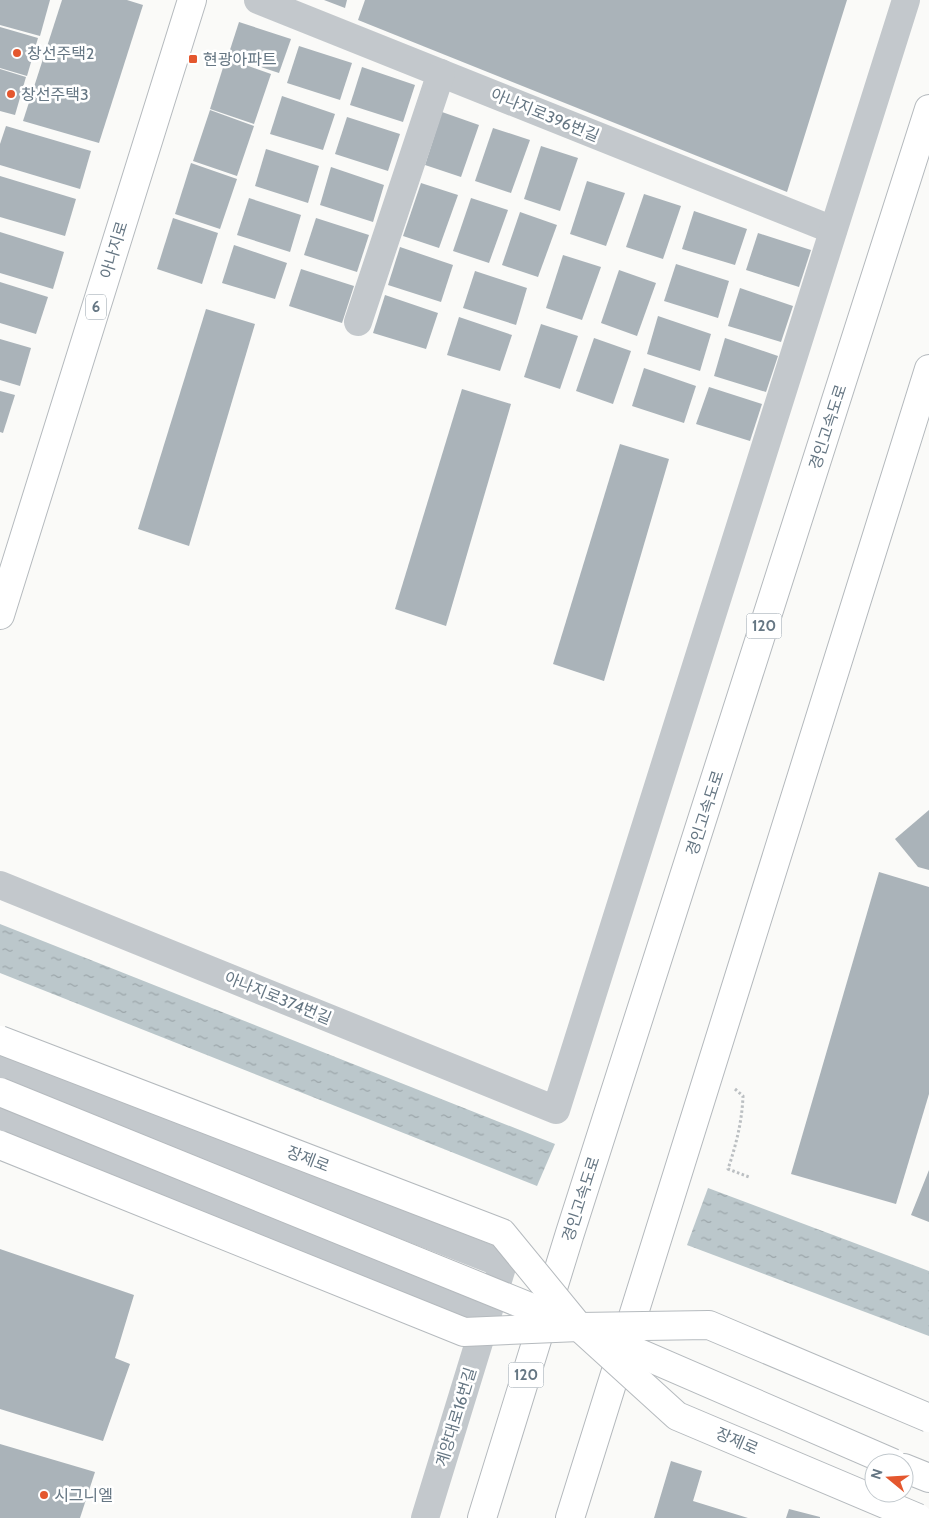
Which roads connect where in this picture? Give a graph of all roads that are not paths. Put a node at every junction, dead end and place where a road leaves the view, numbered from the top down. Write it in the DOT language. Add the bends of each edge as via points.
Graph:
graph roads {
  1 [pos="192,0"];
  2 [pos="258,0"];
  3 [pos="906,0"];
  4 [pos="441,73"];
  5 [pos="929,109"];
  6 [pos="833,230"];
  7 [pos="358,322"];
  8 [pos="929,368"];
  9 [pos="0,615"];
  10 [pos="0,885"];
  11 [pos="0,1040"];
  12 [pos="0,1067"];
  13 [pos="0,1092"];
  14 [pos="0,1115"];
  15 [pos="0,1145"];
  16 [pos="487,1317"];
  17 [pos="579,1327"];
  18 [pos="929,1418"];
  19 [pos="870,1453"];
  20 [pos="914,1472"];
  21 [pos="929,1478"];
  22 [pos="425,1518"];
  23 [pos="482,1518"];
  24 [pos="570,1518"];
  25 [pos="918,1518"];
  1 -- 9 [label="main road, 아나지로 / 6"];
  2 -- 4 [label="street, 아나지로396번길"];
  3 -- 6 [label="street"];
  4 -- 6 [label="street, 아나지로396번길"];
  4 -- 7 [label="street"];
  5 -- 23 [label="main road, 경인고속도로 / 120"];
  6 -- 10 [label="street, 아나지로374번길" via="556,1110"];
  8 -- 24 [label="main road"];
  11 -- 17 [label="main road, 장제로, bridge" via="502,1233"];
  12 -- 16 [label="street, 계양대로16번길" via="503,1264"];
  13 -- 17 [label="main road, 장제로, bridge"];
  14 -- 16 [label="street"];
  15 -- 17 [label="main road, 장제로, bridge" via="464,1332"];
  16 -- 22 [label="street, 계양대로16번길"];
  17 -- 18 [label="main road, 장제로, bridge" via="709,1325"];
  17 -- 19 [label="main road, 장제로, bridge"];
  17 -- 25 [label="main road, 장제로, bridge" via="677,1416"];
  20 -- 21 [label="main road"];
}
